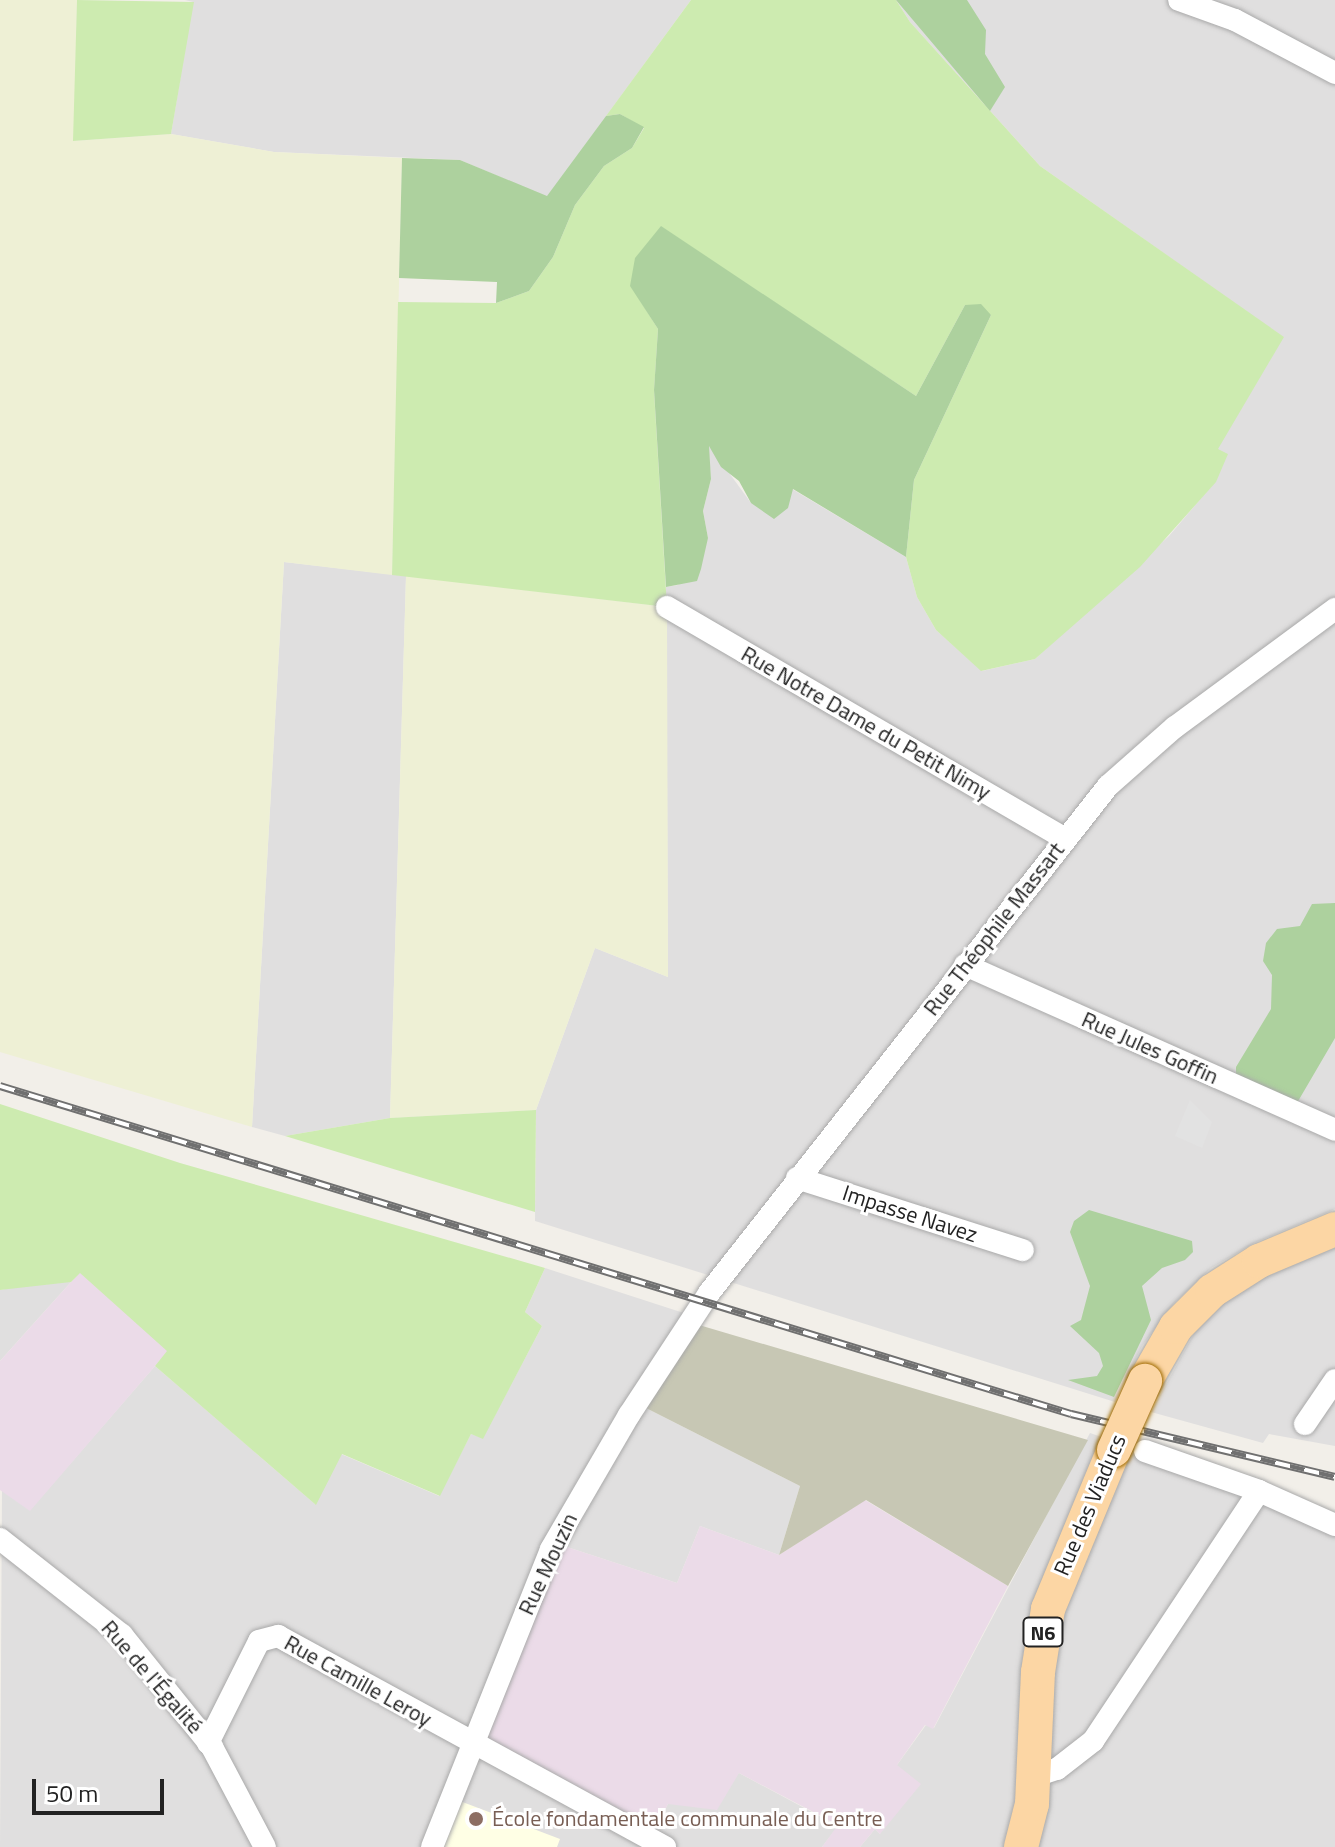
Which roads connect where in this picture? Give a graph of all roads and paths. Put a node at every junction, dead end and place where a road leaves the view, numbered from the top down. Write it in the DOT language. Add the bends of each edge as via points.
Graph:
graph roads {
  1 [pos="1179,0"];
  2 [pos="1335,73"];
  3 [pos="667,607"];
  4 [pos="1335,609"];
  5 [pos="1065,839"];
  6 [pos="965,965"];
  7 [pos="1335,1130"];
  8 [pos="797,1178"];
  9 [pos="1335,1229"];
  10 [pos="1023,1250"];
  11 [pos="703,1301"];
  12 [pos="1335,1380"];
  13 [pos="1305,1424"];
  14 [pos="1129,1451"];
  15 [pos="1259,1491"];
  16 [pos="1335,1525"];
  17 [pos="0,1539"];
  18 [pos="208,1743"];
  19 [pos="473,1745"];
  20 [pos="1035,1776"];
  21 [pos="265,1847"];
  22 [pos="432,1847"];
  23 [pos="665,1847"];
  24 [pos="1021,1847"];
  1 -- 2 [label="street" via="1235,20"];
  3 -- 5 [label="street, Rue Notre Dame du Petit Nimy"];
  4 -- 5 [label="street, Rue Théophile Massart" via="1137,757"];
  5 -- 6 [label="street, Rue Théophile Massart"];
  6 -- 7 [label="street, Rue Jules Goffin"];
  6 -- 8 [label="street, Rue Théophile Massart"];
  8 -- 10 [label="street, Impasse Navez"];
  8 -- 11 [label="street, Rue Théophile Massart"];
  9 -- 14 [label="main road, Rue des Viaducs / N6, bridge" via="1259,1261 1212,1291 1176,1327 1145,1381"];
  11 -- 19 [label="street, Rue Mouzin" via="551,1549"];
  12 -- 13 [label="street"];
  14 -- 15 [label="street"];
  14 -- 20 [label="main road, Rue des Viaducs / N6" via="1048,1609 1038,1672"];
  15 -- 16 [label="street"];
  15 -- 20 [label="street" via="1093,1741 1057,1769"];
  17 -- 18 [label="street, Rue de l'Égalité" via="122,1635"];
  18 -- 19 [label="street, Rue Camille Leroy" via="259,1641 271,1635"];
  18 -- 21 [label="street, Rue de l'Égalité" via="236,1785"];
  19 -- 22 [label="street, Rue Mouzin"];
  19 -- 23 [label="street"];
  20 -- 24 [label="main road, Rue des Viaducs / N6" via="1030,1826"];
}
